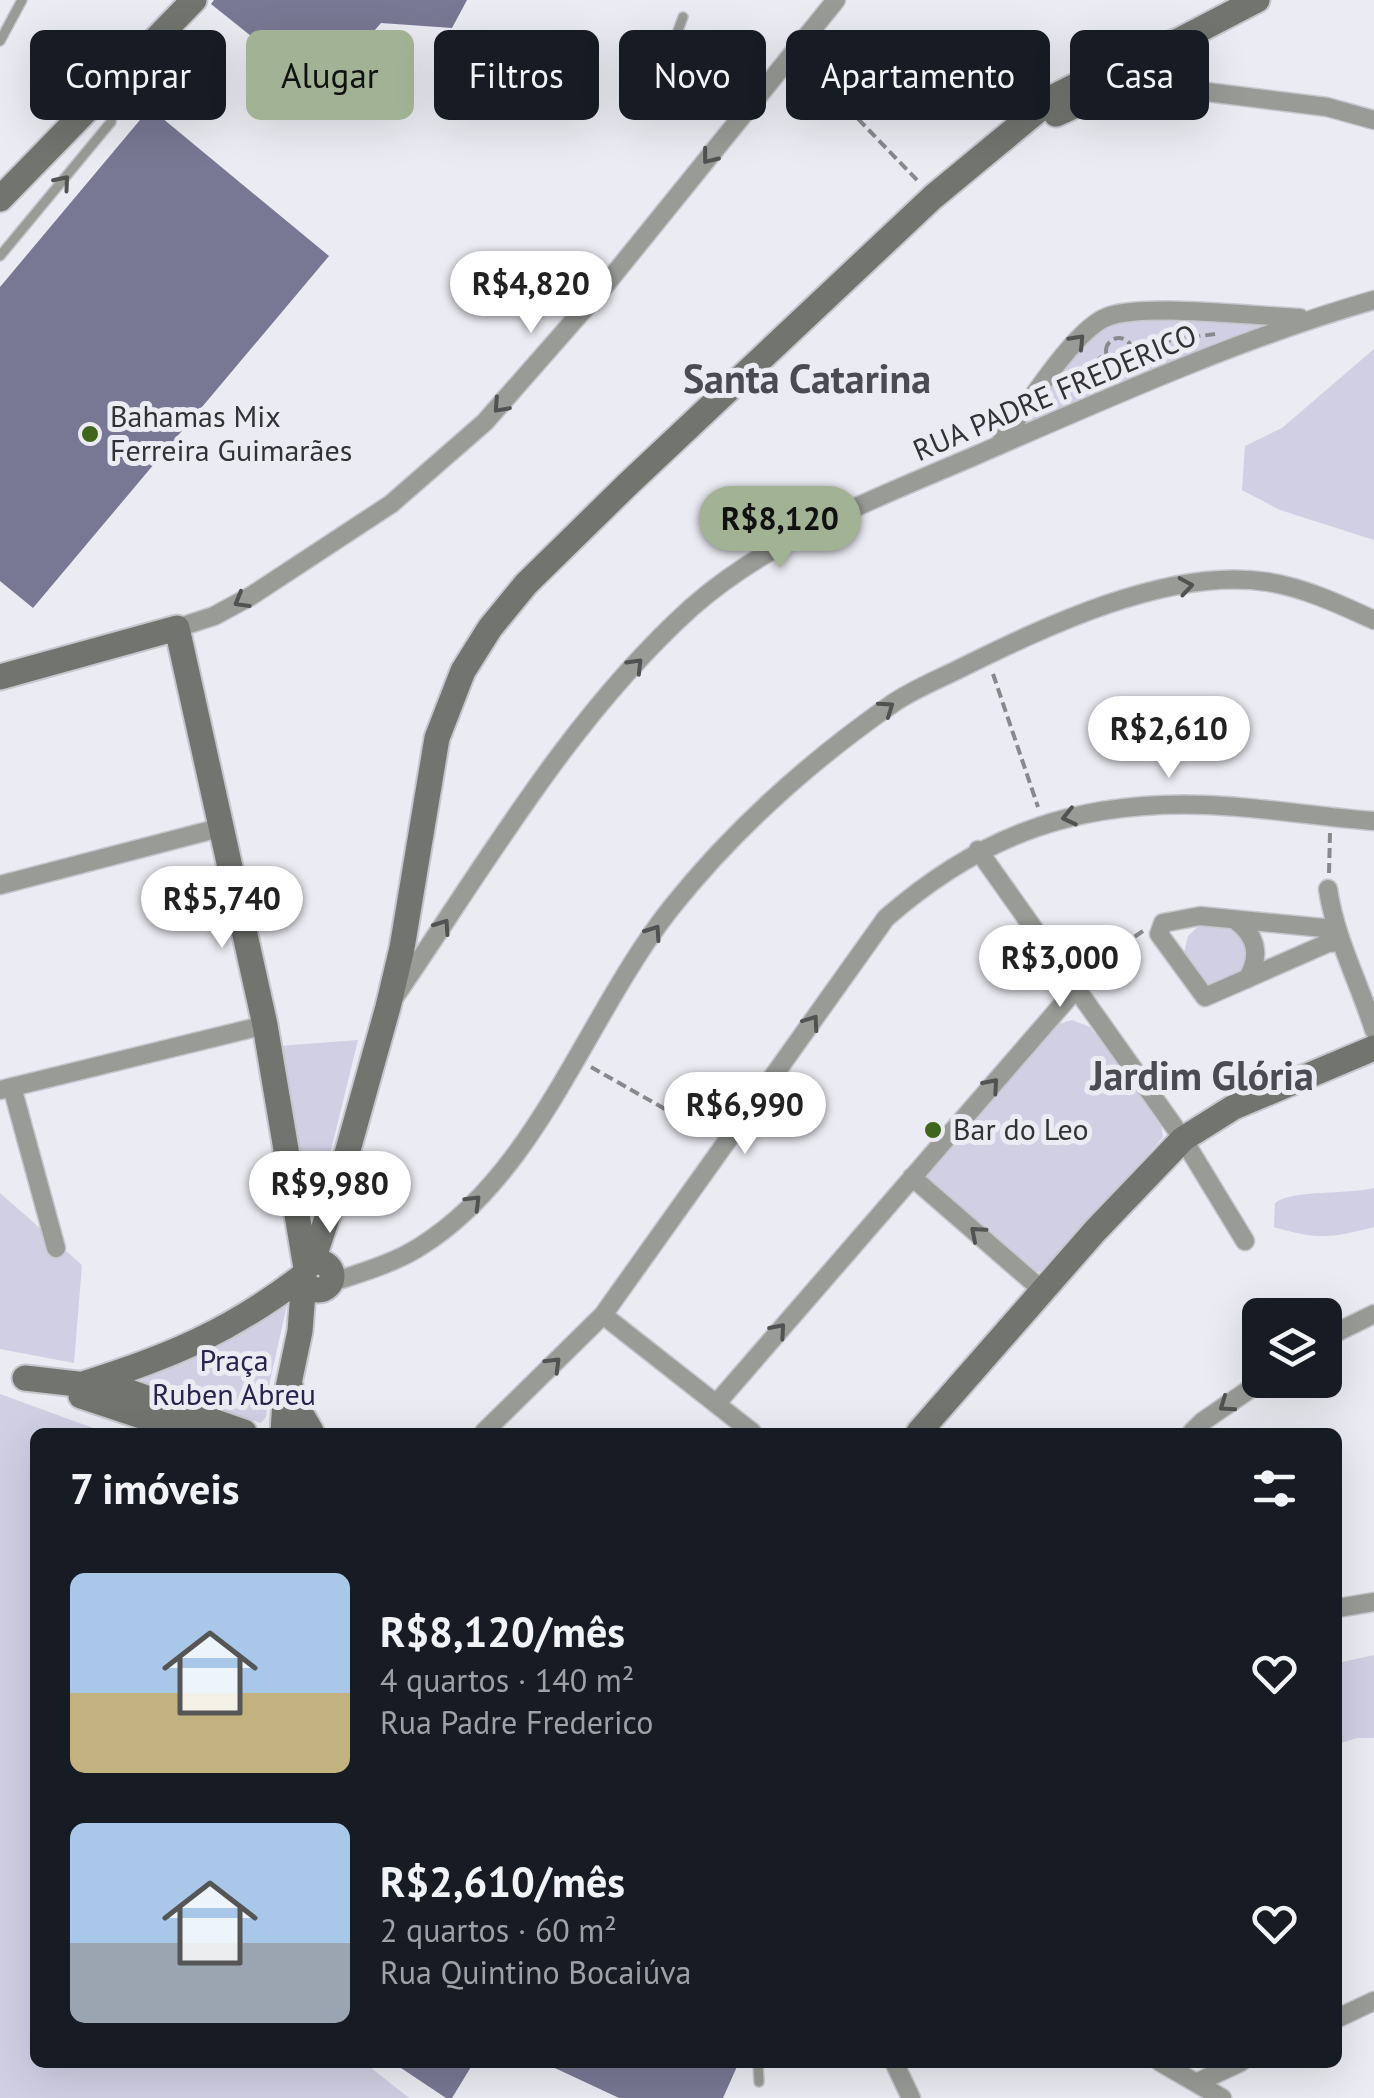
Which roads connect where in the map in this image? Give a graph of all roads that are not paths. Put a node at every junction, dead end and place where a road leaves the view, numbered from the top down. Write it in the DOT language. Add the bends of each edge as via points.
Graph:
graph roads {
  1 [pos="22,0"];
  2 [pos="194,0"];
  3 [pos="836,0"];
  4 [pos="1257,0"];
  5 [pos="0,10"];
  6 [pos="12,16"];
  7 [pos="683,17"];
  8 [pos="164,30"];
  9 [pos="1199,30"];
  10 [pos="0,40"];
  11 [pos="1209,93"];
  12 [pos="1070,103"];
  13 [pos="76,120"];
  14 [pos="111,120"];
  15 [pos="1374,120"];
  16 [pos="736,122"];
  17 [pos="0,199"];
  18 [pos="0,256"];
  19 [pos="1374,300"];
  20 [pos="1311,318"];
  21 [pos="998,446"];
  22 [pos="1374,620"];
  23 [pos="177,628"];
  24 [pos="0,677"];
  25 [pos="1374,821"];
  26 [pos="224,827"];
  27 [pos="978,850"];
  28 [pos="0,886"];
  29 [pos="1328,889"];
  30 [pos="1233,918"];
  31 [pos="1340,937"];
  32 [pos="1246,979"];
  33 [pos="1072,986"];
  34 [pos="388,1007"];
  35 [pos="266,1025"];
  36 [pos="1374,1030"];
  37 [pos="1374,1048"];
  38 [pos="6,1088"];
  39 [pos="1183,1139"];
  40 [pos="912,1177"];
  41 [pos="1245,1242"];
  42 [pos="56,1248"];
  43 [pos="316,1275"];
  44 [pos="1042,1290"];
  45 [pos="1374,1314"];
  46 [pos="603,1315"];
  47 [pos="1342,1330"];
  48 [pos="0,1371"];
  49 [pos="25,1378"];
  50 [pos="289,1380"];
  51 [pos="83,1384"];
  52 [pos="1242,1394"];
  53 [pos="716,1404"];
  54 [pos="177,1428"];
  55 [pos="232,1428"];
  56 [pos="284,1428"];
  57 [pos="310,1428"];
  58 [pos="488,1428"];
  59 [pos="747,1428"];
  60 [pos="921,1428"];
  61 [pos="1196,1428"];
  62 [pos="1374,1602"];
  63 [pos="1342,1607"];
  64 [pos="1374,2001"];
  65 [pos="1342,2016"];
  66 [pos="758,2068"];
  67 [pos="897,2068"];
  68 [pos="1170,2068"];
  69 [pos="1228,2068"];
  70 [pos="759,2082"];
  71 [pos="1196,2083"];
  72 [pos="912,2098"];
  73 [pos="1222,2098"];
  1 -- 6 [label="lane"];
  2 -- 8 [label="main road"];
  3 -- 16 [label="street"];
  4 -- 9 [label="main road"];
  5 -- 6 [label="lane"];
  6 -- 10 [label="lane"];
  7 -- 16 [label="lane" via="671,64"];
  11 -- 15 [label="street" via="1327,107"];
  12 -- 34 [label="main road" via="1018,129 933,196 627,485 490,628 462,670 437,738"];
  13 -- 17 [label="main road"];
  18 -- 14 [label="lane, one-way"];
  16 -- 23 [label="street, one-way" via="485,422 391,504 251,596"];
  19 -- 20 [label="street"];
  20 -- 21 [label="street, RUA PADRE FREDERICO"];
  21 -- 20 [label="street, one-way" via="1079,337 1106,317 1138,311"];
  34 -- 21 [label="street, RUA PADRE FREDERICO, one-way" via="559,756 692,607 764,553"];
  43 -- 22 [label="street, one-way" via="420,1247 470,1207 514,1158 668,912 723,844 815,761 896,701 1092,608 1163,589 1265,581"];
  23 -- 24 [label="main road"];
  23 -- 26 [label="main road"];
  25 -- 27 [label="street, one-way" via="1134,805 1061,818"];
  26 -- 28 [label="street"];
  26 -- 35 [label="main road"];
  27 -- 33 [label="street"];
  46 -- 27 [label="street, one-way" via="886,918"];
  29 -- 31 [label="street"];
  30 -- 31 [label="street" via="1324,928"];
  30 -- 32 [label="street" via="1254,939 1255,962"];
  30 -- 32 [label="street" via="1200,916 1164,924 1159,934 1205,997"];
  31 -- 32 [label="street"];
  31 -- 36 [label="street"];
  33 -- 39 [label="street"];
  40 -- 33 [label="street, one-way"];
  34 -- 43 [label="main road"];
  35 -- 38 [label="street"];
  35 -- 43 [label="main road"];
  37 -- 39 [label="main road" via="1234,1107"];
  38 -- 42 [label="street"];
  39 -- 41 [label="street"];
  39 -- 44 [label="main road"];
  44 -- 40 [label="street, one-way"];
  53 -- 40 [label="street, one-way"];
  43 -- 50 [label="main road"];
  43 -- 51 [label="main road" via="190,1347"];
  44 -- 60 [label="main road"];
  45 -- 47 [label="street"];
  46 -- 53 [label="street"];
  58 -- 46 [label="street, one-way"];
  48 -- 49 [label="main road"];
  49 -- 51 [label="main road"];
  49 -- 54 [label="main road"];
  50 -- 56 [label="main road"];
  50 -- 57 [label="main road"];
  51 -- 55 [label="main road" via="120,1389"];
  52 -- 61 [label="street, one-way"];
  53 -- 59 [label="street"];
  62 -- 63 [label="street"];
  64 -- 65 [label="street"];
  66 -- 70 [label="lane"];
  67 -- 72 [label="street"];
  68 -- 71 [label="street"];
  69 -- 71 [label="street"];
  71 -- 73 [label="street"];
}
